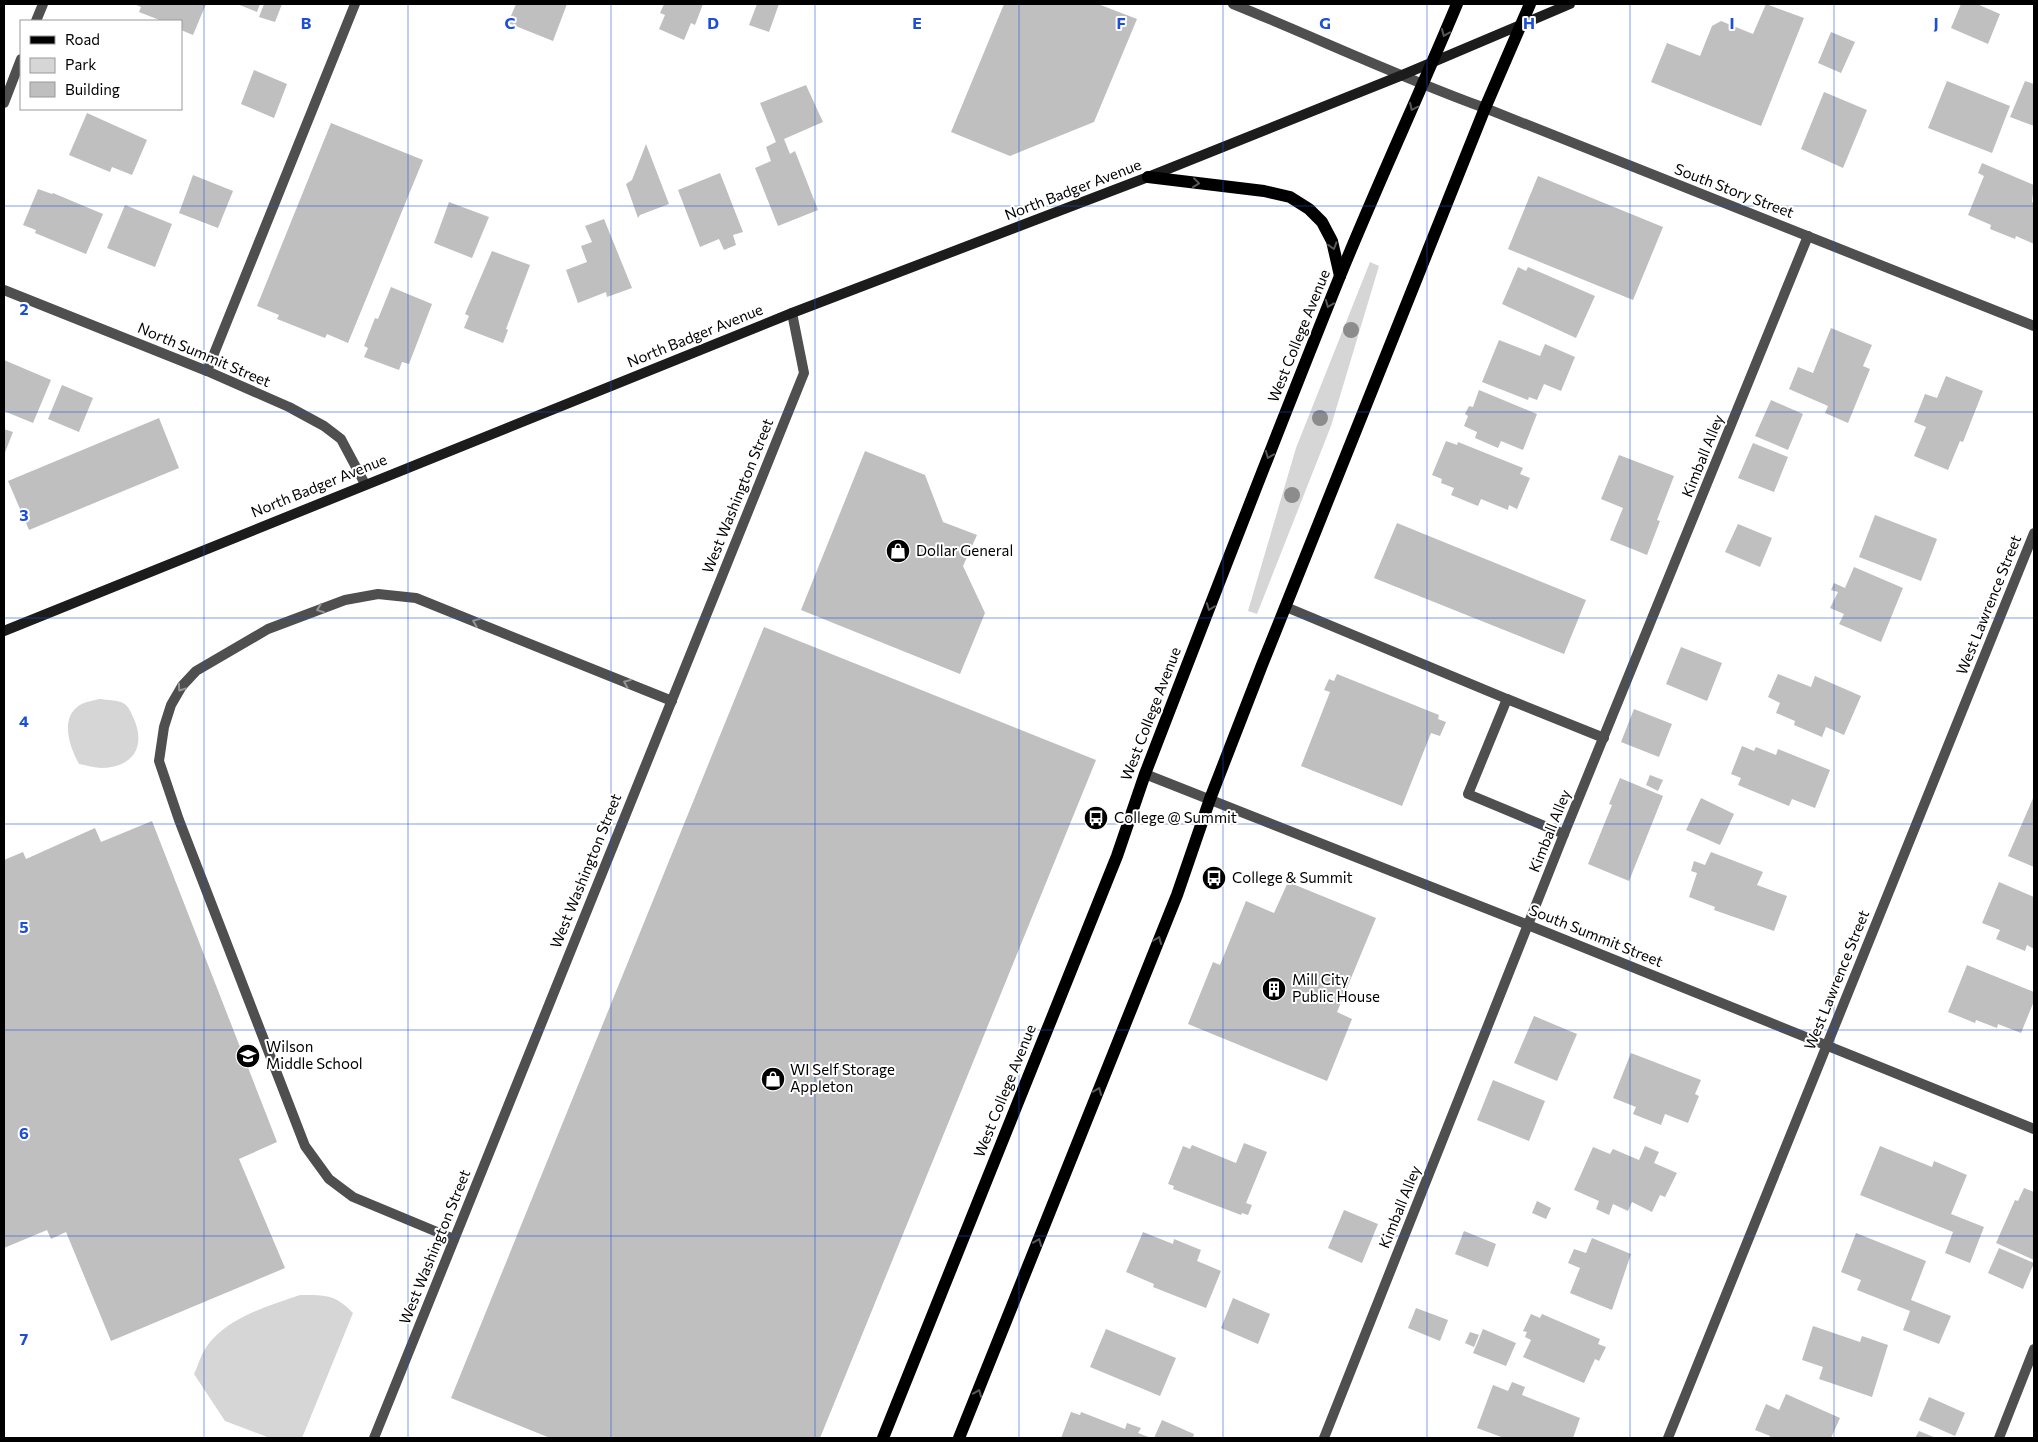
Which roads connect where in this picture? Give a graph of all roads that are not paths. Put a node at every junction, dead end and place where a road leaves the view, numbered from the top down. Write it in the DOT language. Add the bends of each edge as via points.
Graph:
graph roads {
  1 [pos="43,4"];
  2 [pos="355,4"];
  3 [pos="1233,4"];
  4 [pos="1457,4"];
  5 [pos="1530,4"];
  6 [pos="1570,4"];
  7 [pos="36,20"];
  8 [pos="1522,24"];
  9 [pos="20,62"];
  10 [pos="1433,62"];
  11 [pos="1400,76"];
  12 [pos="1423,86"];
  13 [pos="4,102"];
  14 [pos="1485,108"];
  15 [pos="1148,177"];
  16 [pos="1808,236"];
  17 [pos="1340,276"];
  18 [pos="4,290"];
  19 [pos="792,313"];
  20 [pos="2034,326"];
  21 [pos="207,371"];
  22 [pos="365,484"];
  23 [pos="2034,533"];
  24 [pos="1286,607"];
  25 [pos="4,631"];
  26 [pos="1507,699"];
  27 [pos="672,701"];
  28 [pos="1604,738"];
  29 [pos="1145,774"];
  30 [pos="1210,799"];
  31 [pos="1564,834"];
  32 [pos="1528,925"];
  33 [pos="1827,1044"];
  34 [pos="2034,1129"];
  35 [pos="454,1239"];
  36 [pos="2034,1349"];
  37 [pos="374,1438"];
  38 [pos="883,1438"];
  39 [pos="960,1438"];
  40 [pos="1324,1438"];
  41 [pos="1668,1438"];
  42 [pos="1999,1438"];
  1 -- 7 [label="street"];
  2 -- 21 [label="street"];
  3 -- 11 [label="street, South Story Street"];
  4 -- 10 [label="main road, West College Avenue, one-way"];
  5 -- 8 [label="main road"];
  6 -- 8 [label="main road, North Badger Avenue"];
  8 -- 10 [label="main road, North Badger Avenue"];
  8 -- 14 [label="main road"];
  9 -- 13 [label="street"];
  10 -- 11 [label="main road, North Badger Avenue"];
  10 -- 12 [label="main road, West College Avenue"];
  11 -- 12 [label="street, South Story Street"];
  11 -- 15 [label="main road, North Badger Avenue"];
  12 -- 14 [label="street, South Story Street"];
  12 -- 17 [label="main road, West College Avenue, one-way"];
  14 -- 16 [label="street, South Story Street"];
  14 -- 24 [label="main road"];
  15 -- 17 [label="main road, one-way" via="1290,197 1322,222 1332,241"];
  15 -- 19 [label="main road, North Badger Avenue"];
  16 -- 20 [label="street, South Story Street"];
  16 -- 28 [label="street, Kimball Alley"];
  17 -- 29 [label="main road, West College Avenue, one-way"];
  18 -- 21 [label="street, North Summit Street"];
  19 -- 22 [label="main road, North Badger Avenue"];
  19 -- 27 [label="street, West Washington Street" via="804,373"];
  21 -- 22 [label="street, North Summit Street" via="324,426 341,439"];
  22 -- 25 [label="main road, North Badger Avenue"];
  23 -- 33 [label="street, West Lawrence Street"];
  24 -- 26 [label="street"];
  24 -- 30 [label="main road"];
  26 -- 28 [label="street"];
  26 -- 31 [label="street" via="1468,794"];
  27 -- 35 [label="street, West Washington Street"];
  27 -- 35 [label="street, one-way" via="416,598 378,594 345,600 268,629 196,671 170,705 159,761 305,1146 329,1179 353,1197"];
  28 -- 31 [label="street, Kimball Alley"];
  29 -- 30 [label="street, South Summit Street"];
  29 -- 38 [label="main road, West College Avenue" via="1113,865"];
  30 -- 32 [label="street, South Summit Street"];
  39 -- 30 [label="main road, one-way" via="1169,913"];
  31 -- 32 [label="street, Kimball Alley"];
  32 -- 33 [label="street, South Summit Street"];
  32 -- 40 [label="street, Kimball Alley"];
  33 -- 34 [label="street, South Summit Street"];
  33 -- 41 [label="street, West Lawrence Street"];
  35 -- 37 [label="street, West Washington Street"];
  36 -- 42 [label="street"];
}
